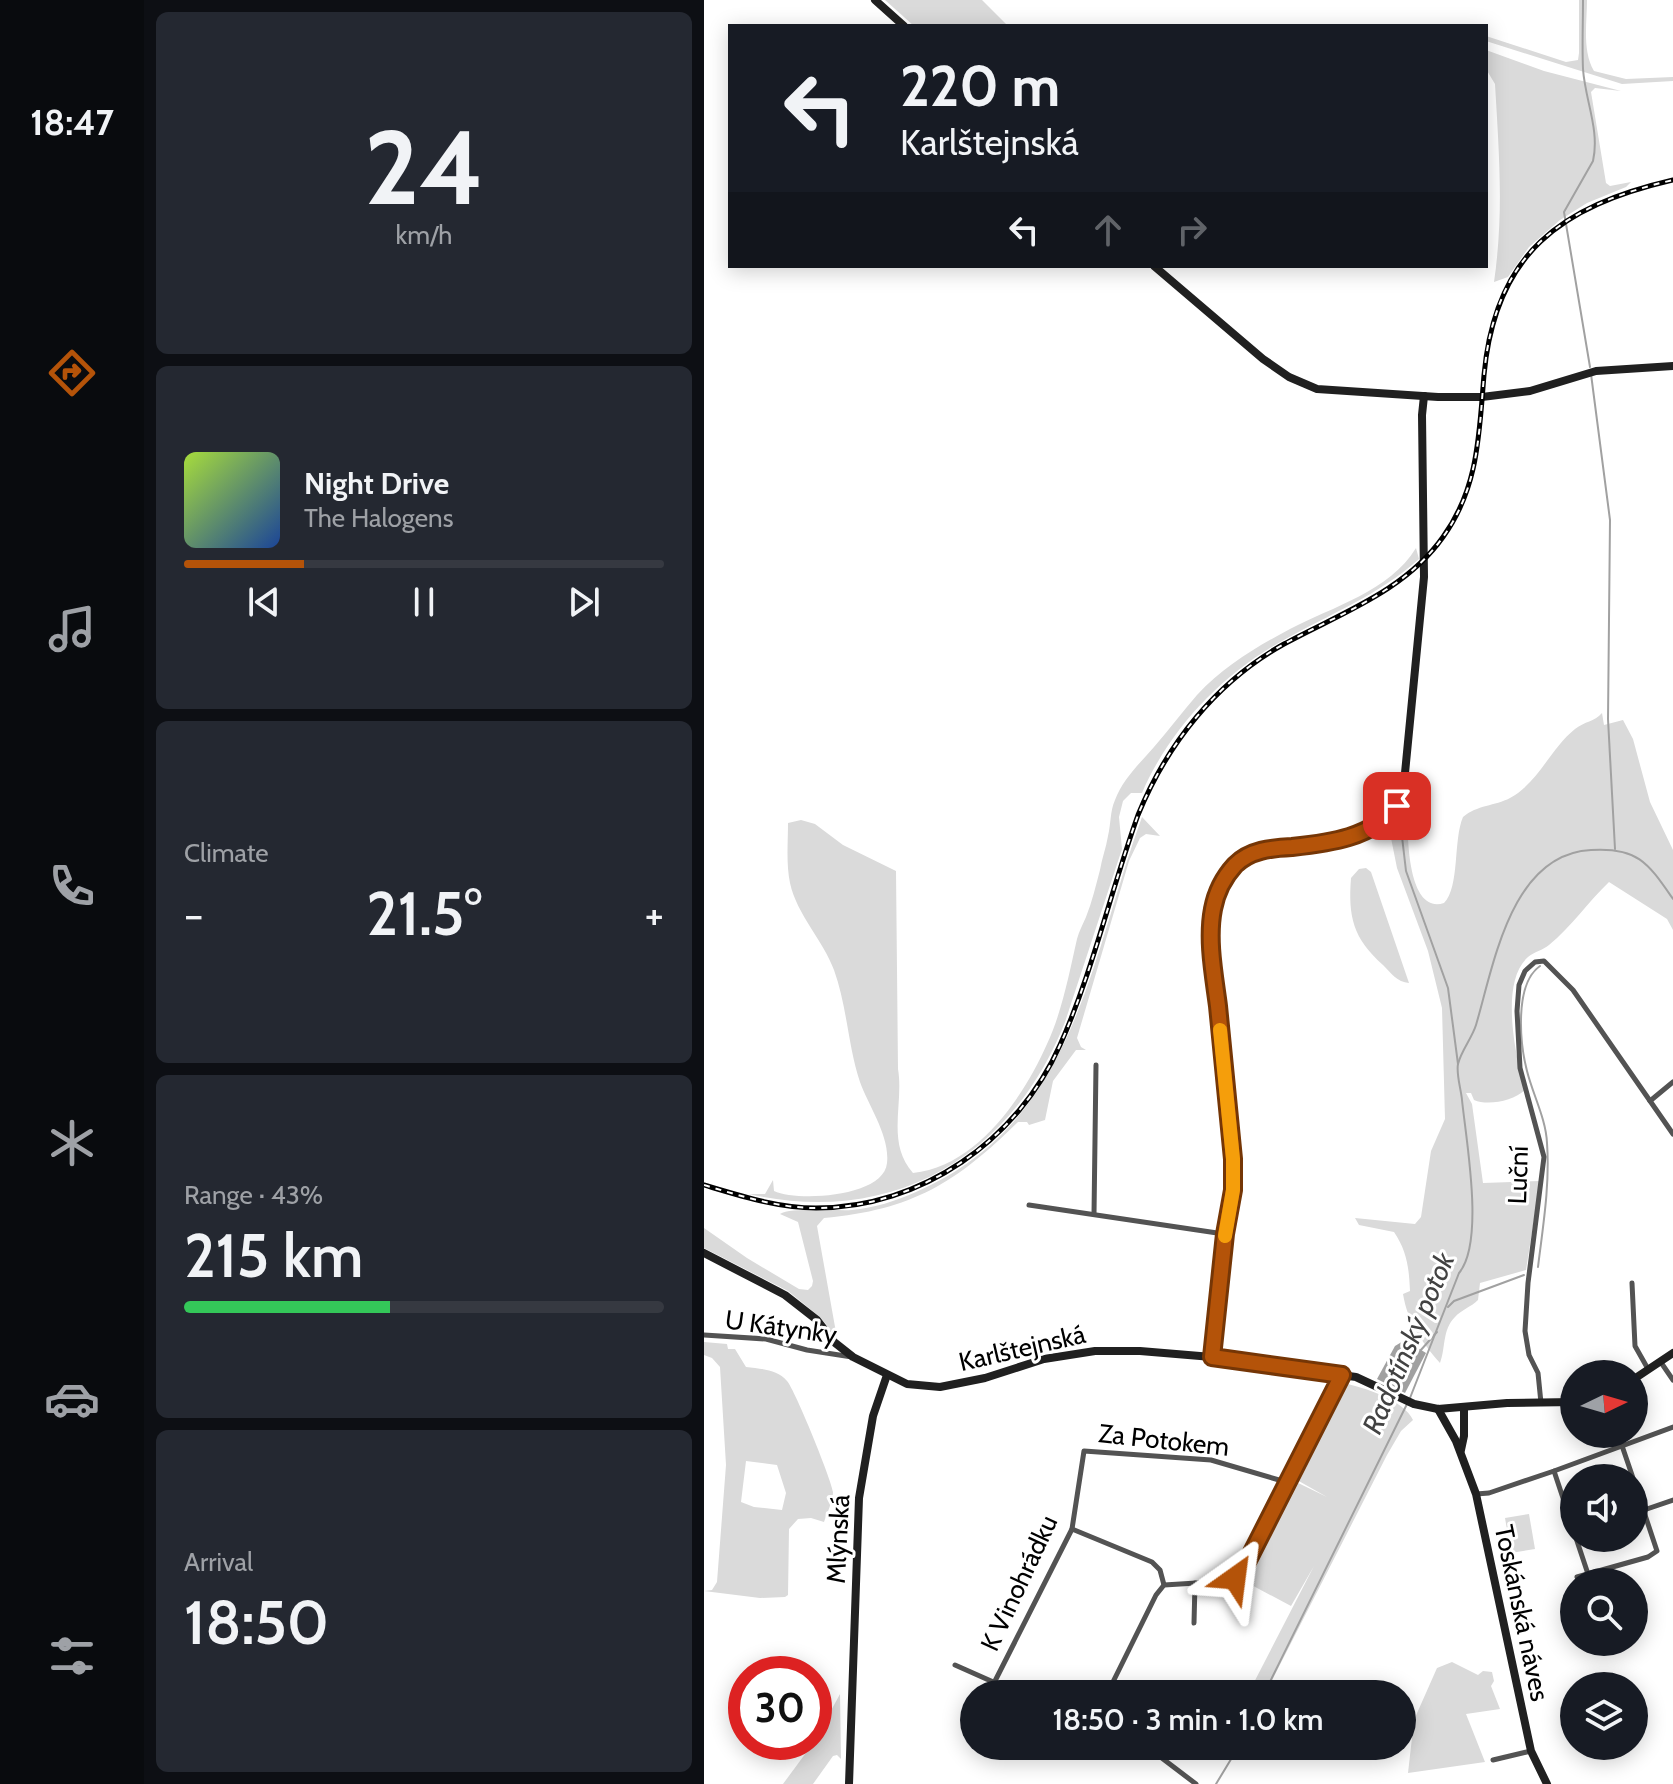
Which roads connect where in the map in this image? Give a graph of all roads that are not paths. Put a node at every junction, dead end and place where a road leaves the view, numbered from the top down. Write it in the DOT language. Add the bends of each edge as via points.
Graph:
graph roads {
  1 [pos="875,0"];
  2 [pos="902,24"];
  3 [pos="1156,268"];
  4 [pos="1673,366"];
  5 [pos="1424,396"];
  6 [pos="1096,1065"];
  7 [pos="1673,1082"];
  8 [pos="1650,1101"];
  9 [pos="1673,1134"];
  10 [pos="1029,1205"];
  11 [pos="1094,1214"];
  12 [pos="1225,1234"];
  13 [pos="704,1253"];
  14 [pos="1632,1283"];
  15 [pos="704,1335"];
  16 [pos="1673,1353"];
  17 [pos="853,1357"];
  18 [pos="1212,1357"];
  19 [pos="1643,1360"];
  20 [pos="1660,1361"];
  21 [pos="1648,1369"];
  22 [pos="887,1375"];
  23 [pos="1342,1375"];
  24 [pos="1673,1380"];
  25 [pos="1560,1403"];
  26 [pos="1541,1404"];
  27 [pos="1464,1407"];
  28 [pos="1438,1409"];
  29 [pos="1673,1427"];
  30 [pos="1648,1436"];
  31 [pos="1613,1448"];
  32 [pos="1084,1451"];
  33 [pos="1461,1453"];
  34 [pos="1554,1471"];
  35 [pos="1286,1482"];
  36 [pos="1560,1489"];
  37 [pos="1476,1494"];
  38 [pos="1673,1500"];
  39 [pos="1648,1509"];
  40 [pos="1648,1522"];
  41 [pos="1072,1529"];
  42 [pos="1609,1568"];
  43 [pos="1195,1583"];
  44 [pos="1164,1585"];
  45 [pos="1194,1623"];
  46 [pos="955,1665"];
  47 [pos="988,1680"];
  48 [pos="996,1680"];
  49 [pos="1114,1680"];
  50 [pos="1531,1751"];
  51 [pos="1164,1760"];
  52 [pos="1493,1760"];
  53 [pos="849,1784"];
  54 [pos="1196,1784"];
  55 [pos="1547,1784"];
  1 -- 2 [label="street"];
  3 -- 5 [label="street" via="1263,359 1302,384"];
  4 -- 5 [label="street" via="1591,372 1518,393"];
  5 -- 12 [label="street" via="1424,577 1397,806 1359,834 1328,844 1249,855 1218,891 1212,952 1233,1159"];
  6 -- 11 [label="street"];
  7 -- 8 [label="street"];
  8 -- 9 [label="street"];
  8 -- 26 [label="street, Luční" via="1573,990 1544,961 1535,962 1519,985 1517,1011 1520,1068 1544,1157 1525,1331"];
  10 -- 11 [label="street"];
  11 -- 12 [label="street"];
  12 -- 18 [label="street"];
  13 -- 17 [label="street, Karlštejnská" via="785,1295"];
  14 -- 19 [label="street" via="1635,1346"];
  15 -- 17 [label="street, U Kátynky" via="766,1339"];
  16 -- 20 [label="street"];
  17 -- 22 [label="street, Karlštejnská"];
  18 -- 22 [label="street, Karlštejnská" via="1095,1351 940,1387 907,1384"];
  18 -- 23 [label="street, Karlštejnská"];
  20 -- 21 [label="street"];
  20 -- 24 [label="street"];
  22 -- 53 [label="street, Mlýnská" via="873,1416 859,1498"];
  23 -- 28 [label="street, Karlštejnská"];
  23 -- 35 [label="street"];
  25 -- 26 [label="street, Karlštejnská"];
  26 -- 27 [label="street, Karlštejnská"];
  27 -- 28 [label="street, Karlštejnská"];
  27 -- 33 [label="street"];
  28 -- 33 [label="street, Toskánská náves"];
  29 -- 30 [label="street"];
  31 -- 34 [label="street"];
  32 -- 35 [label="street, Za Potokem" via="1211,1460"];
  32 -- 41 [label="street, K Vinohrádku"];
  33 -- 37 [label="street, Toskánská náves"];
  34 -- 36 [label="street"];
  34 -- 37 [label="street"];
  35 -- 43 [label="street" via="1243,1570 1229,1581"];
  37 -- 50 [label="street, Toskánská náves"];
  38 -- 39 [label="street"];
  40 -- 42 [label="street" via="1657,1548 1654,1554"];
  41 -- 44 [label="street" via="1152,1562"];
  41 -- 48 [label="street, K Vinohrádku"];
  43 -- 44 [label="street"];
  43 -- 45 [label="street"];
  44 -- 49 [label="street"];
  46 -- 47 [label="street, K Vinohrádku"];
  50 -- 52 [label="street"];
  50 -- 55 [label="street, Toskánská náves"];
  51 -- 54 [label="street"];
}
